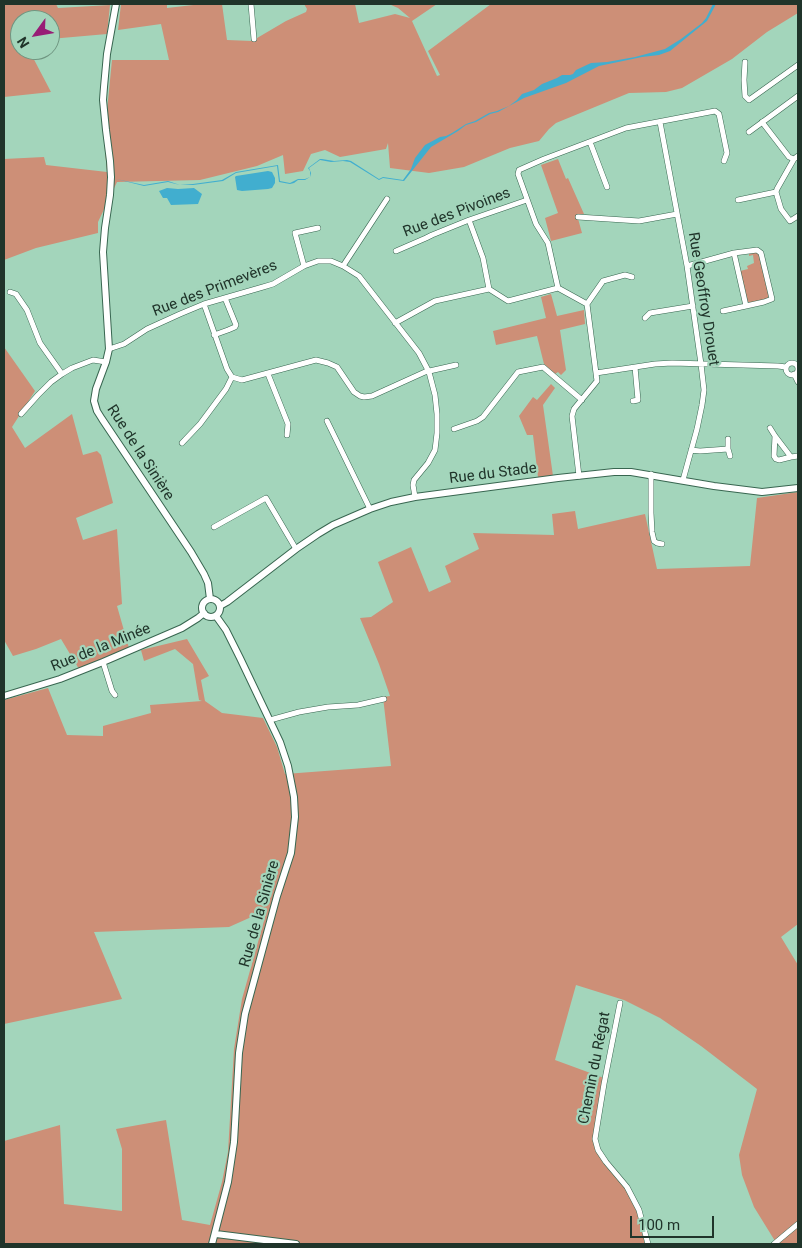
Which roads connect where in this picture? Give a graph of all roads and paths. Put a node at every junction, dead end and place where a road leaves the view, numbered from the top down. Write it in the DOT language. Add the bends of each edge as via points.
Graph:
graph roads {
  1 [pos="116,4"];
  2 [pos="252,4"];
  3 [pos="254,39"];
  4 [pos="745,62"];
  5 [pos="798,65"];
  6 [pos="798,96"];
  7 [pos="660,122"];
  8 [pos="762,122"];
  9 [pos="749,132"];
  10 [pos="590,142"];
  11 [pos="796,158"];
  12 [pos="724,161"];
  13 [pos="607,187"];
  14 [pos="776,192"];
  15 [pos="387,199"];
  16 [pos="527,200"];
  17 [pos="738,200"];
  18 [pos="677,214"];
  19 [pos="798,216"];
  20 [pos="578,217"];
  21 [pos="469,220"];
  22 [pos="318,228"];
  23 [pos="396,250"];
  24 [pos="734,254"];
  25 [pos="304,266"];
  26 [pos="343,266"];
  27 [pos="687,266"];
  28 [pos="632,277"];
  29 [pos="558,288"];
  30 [pos="490,289"];
  31 [pos="10,292"];
  32 [pos="224,298"];
  33 [pos="204,304"];
  34 [pos="587,304"];
  35 [pos="693,306"];
  36 [pos="746,306"];
  37 [pos="723,312"];
  38 [pos="645,318"];
  39 [pos="395,323"];
  40 [pos="214,335"];
  41 [pos="109,349"];
  42 [pos="106,362"];
  43 [pos="797,363"];
  44 [pos="701,364"];
  45 [pos="456,365"];
  46 [pos="635,367"];
  47 [pos="786,368"];
  48 [pos="429,372"];
  49 [pos="596,373"];
  50 [pos="62,374"];
  51 [pos="268,374"];
  52 [pos="794,374"];
  53 [pos="232,378"];
  54 [pos="798,382"];
  55 [pos="582,400"];
  56 [pos="633,401"];
  57 [pos="21,414"];
  58 [pos="327,421"];
  59 [pos="770,428"];
  60 [pos="454,429"];
  61 [pos="287,435"];
  62 [pos="775,436"];
  63 [pos="728,439"];
  64 [pos="182,443"];
  65 [pos="728,449"];
  66 [pos="690,450"];
  67 [pos="730,456"];
  68 [pos="798,456"];
  69 [pos="791,457"];
  70 [pos="651,474"];
  71 [pos="579,476"];
  72 [pos="683,480"];
  73 [pos="798,488"];
  74 [pos="262,492"];
  75 [pos="415,497"];
  76 [pos="266,498"];
  77 [pos="370,509"];
  78 [pos="214,527"];
  79 [pos="662,544"];
  80 [pos="296,550"];
  81 [pos="210,599"];
  82 [pos="220,606"];
  83 [pos="204,613"];
  84 [pos="216,616"];
  85 [pos="103,662"];
  86 [pos="115,695"];
  87 [pos="4,696"];
  88 [pos="384,699"];
  89 [pos="270,720"];
  90 [pos="620,1003"];
  91 [pos="798,1224"];
  92 [pos="216,1234"];
  93 [pos="212,1244"];
  94 [pos="296,1244"];
  95 [pos="648,1244"];
  96 [pos="774,1244"];
  1 -- 41 [label="street, Rue de la Sinière" via="103,100 111,177 103,252"];
  2 -- 3 [label="street"];
  4 -- 5 [label="street" via="745,96 749,100"];
  6 -- 8 [label="street"];
  7 -- 10 [label="street" via="626,128"];
  7 -- 12 [label="street" via="715,111 719,114 726,153"];
  7 -- 18 [label="street, Rue Geoffroy Drouet"];
  8 -- 9 [label="street"];
  8 -- 11 [label="street" via="789,157"];
  10 -- 13 [label="street"];
  10 -- 16 [label="street" via="519,170"];
  11 -- 14 [label="street"];
  14 -- 17 [label="street"];
  14 -- 19 [label="street" via="781,209 790,222"];
  15 -- 26 [label="street"];
  16 -- 21 [label="street, Rue des Pivoines"];
  16 -- 29 [label="street" via="548,243"];
  18 -- 20 [label="street" via="639,221"];
  18 -- 27 [label="street, Rue Geoffroy Drouet"];
  21 -- 23 [label="street, Rue des Pivoines"];
  21 -- 30 [label="street"];
  22 -- 25 [label="street" via="295,233"];
  24 -- 27 [label="street"];
  24 -- 36 [label="street"];
  24 -- 36 [label="street" via="757,250 761,253 772,299"];
  25 -- 26 [label="street, Rue des Primevères" via="318,261 331,261"];
  25 -- 32 [label="street, Rue des Primevères" via="273,284"];
  26 -- 39 [label="street, Rue des Primevères" via="359,276"];
  27 -- 35 [label="street, Rue Geoffroy Drouet"];
  28 -- 34 [label="street" via="625,275 603,281"];
  29 -- 30 [label="street" via="508,300"];
  29 -- 34 [label="street"];
  30 -- 39 [label="street" via="435,301"];
  31 -- 50 [label="street" via="16,294 27,310 40,343"];
  32 -- 33 [label="street, Rue des Primevères"];
  32 -- 40 [label="street" via="236,325"];
  33 -- 40 [label="street"];
  33 -- 41 [label="street, Rue des Primevères" via="147,328 124,344"];
  34 -- 49 [label="street"];
  35 -- 38 [label="street" via="650,313"];
  35 -- 44 [label="street, Rue Geoffroy Drouet"];
  36 -- 37 [label="street"];
  39 -- 48 [label="street, Rue des Primevères" via="420,353"];
  40 -- 53 [label="street"];
  41 -- 42 [label="street, Rue de la Sinière"];
  42 -- 50 [label="street" via="93,360"];
  42 -- 81 [label="street, Rue de la Sinière" via="94,396 97,410 191,552 208,583"];
  43 -- 47 [label="street" via="789,363"];
  43 -- 52 [label="street"];
  44 -- 46 [label="street"];
  44 -- 47 [label="street"];
  44 -- 66 [label="street, Rue Geoffroy Drouet" via="704,396"];
  45 -- 48 [label="street"];
  46 -- 49 [label="street"];
  46 -- 56 [label="street" via="638,400"];
  47 -- 52 [label="street" via="787,373"];
  48 -- 51 [label="street" via="364,397 354,392 337,368 328,362 316,360"];
  48 -- 75 [label="street, Rue des Primevères" via="435,395 437,433 435,450 414,480"];
  49 -- 55 [label="street" via="597,381"];
  50 -- 57 [label="street"];
  51 -- 53 [label="street" via="242,380"];
  51 -- 61 [label="street" via="288,424"];
  52 -- 54 [label="street"];
  53 -- 64 [label="street" via="200,424"];
  55 -- 60 [label="street" via="543,367 518,372 484,417"];
  55 -- 71 [label="street" via="572,416"];
  58 -- 77 [label="street"];
  59 -- 62 [label="street"];
  62 -- 69 [label="street"];
  62 -- 69 [label="street" via="776,459"];
  63 -- 65 [label="street"];
  65 -- 66 [label="street"];
  65 -- 67 [label="street"];
  66 -- 72 [label="street, Rue Geoffroy Drouet"];
  68 -- 69 [label="street"];
  70 -- 71 [label="street, Rue du Stade" via="614,472"];
  70 -- 72 [label="street, Rue du Stade"];
  70 -- 79 [label="street" via="652,532 654,541"];
  71 -- 75 [label="street, Rue du Stade"];
  72 -- 73 [label="street, Rue du Stade" via="762,492"];
  74 -- 76 [label="street"];
  75 -- 77 [label="street, Rue du Stade"];
  76 -- 78 [label="street"];
  76 -- 80 [label="street"];
  77 -- 80 [label="street, Rue du Stade" via="333,525"];
  80 -- 82 [label="street, Rue du Stade"];
  81 -- 82 [label="street" via="216,600"];
  81 -- 83 [label="street" via="203,604"];
  82 -- 84 [label="street"];
  83 -- 84 [label="street"];
  83 -- 85 [label="street, Rue de la Minée" via="182,628"];
  84 -- 89 [label="street, Rue de la Sinière"];
  85 -- 86 [label="street"];
  85 -- 87 [label="street, Rue de la Minée"];
  88 -- 89 [label="street" via="299,712"];
  89 -- 92 [label="street, Rue de la Sinière" via="288,766 295,821 290,853 245,1014 239,1054 234,1142"];
  90 -- 95 [label="street, Chemin du Régat" via="595,1139 598,1150 627,1187 639,1210"];
  91 -- 96 [label="street"];
  92 -- 93 [label="street, Rue de la Sinière"];
  92 -- 94 [label="street"];
}
